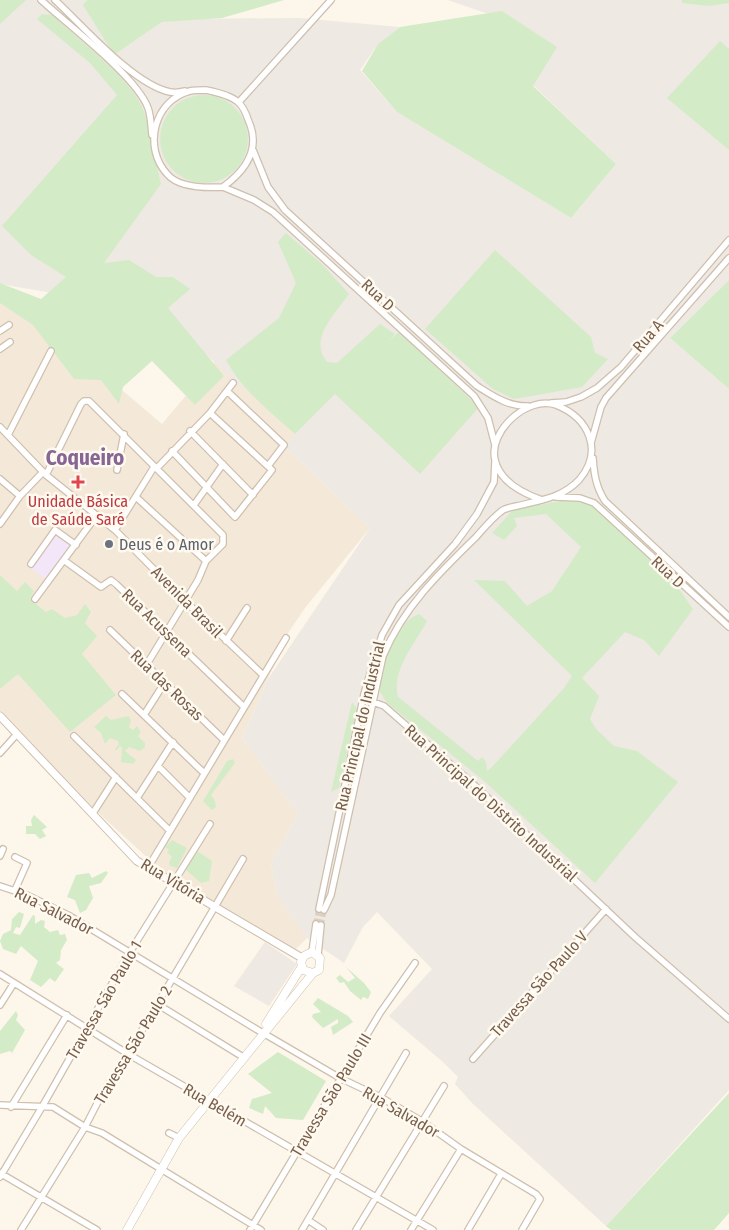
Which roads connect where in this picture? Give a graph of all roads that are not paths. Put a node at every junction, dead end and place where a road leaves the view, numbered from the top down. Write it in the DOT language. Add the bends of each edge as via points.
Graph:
graph roads {
  1 [pos="40,0"];
  2 [pos="55,0"];
  3 [pos="331,0"];
  4 [pos="190,91"];
  5 [pos="239,102"];
  6 [pos="153,136"];
  7 [pos="253,150"];
  8 [pos="223,187"];
  9 [pos="729,240"];
  10 [pos="729,258"];
  11 [pos="348,268"];
  12 [pos="342,275"];
  13 [pos="9,326"];
  14 [pos="654,330"];
  15 [pos="0,331"];
  16 [pos="661,334"];
  17 [pos="10,342"];
  18 [pos="0,349"];
  19 [pos="50,351"];
  20 [pos="234,383"];
  21 [pos="227,391"];
  22 [pos="548,403"];
  23 [pos="533,406"];
  24 [pos="210,413"];
  25 [pos="0,427"];
  26 [pos="190,430"];
  27 [pos="124,434"];
  28 [pos="8,436"];
  29 [pos="591,443"];
  30 [pos="495,448"];
  31 [pos="172,451"];
  32 [pos="593,456"];
  33 [pos="495,460"];
  34 [pos="224,464"];
  35 [pos="268,466"];
  36 [pos="155,467"];
  37 [pos="117,470"];
  38 [pos="45,473"];
  39 [pos="0,479"];
  40 [pos="205,488"];
  41 [pos="253,495"];
  42 [pos="20,496"];
  43 [pos="136,497"];
  44 [pos="554,497"];
  45 [pos="542,500"];
  46 [pos="194,505"];
  47 [pos="97,514"];
  48 [pos="0,524"];
  49 [pos="115,530"];
  50 [pos="76,545"];
  51 [pos="65,561"];
  52 [pos="206,561"];
  53 [pos="31,564"];
  54 [pos="35,598"];
  55 [pos="185,601"];
  56 [pos="399,605"];
  57 [pos="247,608"];
  58 [pos="407,611"];
  59 [pos="728,616"];
  60 [pos="722,621"];
  61 [pos="729,628"];
  62 [pos="110,630"];
  63 [pos="167,632"];
  64 [pos="286,638"];
  65 [pos="226,642"];
  66 [pos="147,664"];
  67 [pos="263,675"];
  68 [pos="165,682"];
  69 [pos="122,694"];
  70 [pos="373,702"];
  71 [pos="243,706"];
  72 [pos="144,715"];
  73 [pos="0,716"];
  74 [pos="17,734"];
  75 [pos="74,736"];
  76 [pos="224,740"];
  77 [pos="173,742"];
  78 [pos="0,753"];
  79 [pos="158,766"];
  80 [pos="204,773"];
  81 [pos="116,777"];
  82 [pos="137,798"];
  83 [pos="190,798"];
  84 [pos="94,812"];
  85 [pos="210,824"];
  86 [pos="170,832"];
  87 [pos="3,849"];
  88 [pos="0,856"];
  89 [pos="15,857"];
  90 [pos="243,859"];
  91 [pos="149,866"];
  92 [pos="174,882"];
  93 [pos="0,886"];
  94 [pos="15,890"];
  95 [pos="321,895"];
  96 [pos="331,895"];
  97 [pos="216,907"];
  98 [pos="606,909"];
  99 [pos="318,924"];
  100 [pos="130,952"];
  101 [pos="315,954"];
  102 [pos="302,962"];
  103 [pos="415,963"];
  104 [pos="0,974"];
  105 [pos="313,974"];
  106 [pos="172,978"];
  107 [pos="14,983"];
  108 [pos="157,1004"];
  109 [pos="0,1005"];
  110 [pos="67,1015"];
  111 [pos="729,1019"];
  112 [pos="88,1028"];
  113 [pos="262,1032"];
  114 [pos="406,1053"];
  115 [pos="128,1054"];
  116 [pos="243,1057"];
  117 [pos="473,1058"];
  118 [pos="340,1078"];
  119 [pos="444,1086"];
  120 [pos="380,1097"];
  121 [pos="208,1101"];
  122 [pos="0,1106"];
  123 [pos="11,1107"];
  124 [pos="42,1107"];
  125 [pos="423,1122"];
  126 [pos="85,1127"];
  127 [pos="169,1133"];
  128 [pos="180,1138"];
  129 [pos="461,1149"];
  130 [pos="297,1152"];
  131 [pos="162,1170"];
  132 [pos="1,1174"];
  133 [pos="336,1174"];
  134 [pos="501,1174"];
  135 [pos="41,1196"];
  136 [pos="376,1198"];
  137 [pos="308,1220"];
  138 [pos="417,1221"];
  139 [pos="252,1228"];
  140 [pos="21,1230"];
  141 [pos="97,1230"];
  142 [pos="127,1230"];
  143 [pos="261,1230"];
  144 [pos="302,1230"];
  145 [pos="324,1230"];
  146 [pos="356,1230"];
  147 [pos="411,1230"];
  148 [pos="433,1230"];
  149 [pos="468,1230"];
  150 [pos="522,1230"];
  1 -- 6 [label="street" via="139,91 148,108"];
  2 -- 4 [label="street" via="135,75 171,92"];
  3 -- 5 [label="street"];
  4 -- 5 [label="street" via="218,93"];
  4 -- 6 [label="street" via="172,100 162,111"];
  5 -- 7 [label="street" via="253,130"];
  6 -- 8 [label="street" via="160,164 168,176 196,186"];
  7 -- 8 [label="street" via="245,168"];
  7 -- 11 [label="street, Rua D" via="268,187 285,210"];
  8 -- 12 [label="street, Rua D" via="274,212"];
  9 -- 14 [label="street, Rua A"];
  10 -- 16 [label="street, Rua A"];
  11 -- 12 [label="street"];
  11 -- 23 [label="street, Rua D" via="477,386 502,401"];
  12 -- 30 [label="street, Rua D" via="474,396 494,432"];
  13 -- 15 [label="street"];
  14 -- 16 [label="street"];
  14 -- 22 [label="street, Rua A" via="597,388 566,402"];
  16 -- 29 [label="street, Rua A" via="606,398"];
  17 -- 18 [label="street"];
  19 -- 28 [label="street"];
  20 -- 21 [label="street"];
  21 -- 24 [label="street"];
  21 -- 35 [label="street" via="284,445"];
  22 -- 23 [label="street"];
  22 -- 29 [label="street" via="579,418"];
  23 -- 30 [label="street" via="507,421"];
  24 -- 26 [label="street"];
  24 -- 35 [label="street"];
  25 -- 28 [label="street, Avenida Brasil"];
  26 -- 31 [label="street"];
  26 -- 34 [label="street"];
  27 -- 36 [label="street"];
  27 -- 37 [label="street"];
  27 -- 38 [label="street" via="89,401 84,401"];
  28 -- 38 [label="street, Avenida Brasil"];
  29 -- 32 [label="street"];
  30 -- 33 [label="street"];
  31 -- 36 [label="street"];
  31 -- 40 [label="street"];
  32 -- 44 [label="street" via="578,480"];
  32 -- 59 [label="street, Rua D" via="598,490 605,501"];
  33 -- 45 [label="street" via="513,487"];
  33 -- 56 [label="street, Rua Principal do Industrial" via="494,482 477,514 455,544"];
  34 -- 40 [label="street"];
  34 -- 41 [label="street"];
  35 -- 41 [label="street" via="272,470"];
  36 -- 43 [label="street"];
  36 -- 46 [label="street"];
  38 -- 42 [label="street"];
  38 -- 47 [label="street, Avenida Brasil"];
  39 -- 42 [label="street"];
  40 -- 41 [label="street" via="235,517"];
  40 -- 46 [label="street"];
  42 -- 48 [label="street"];
  43 -- 49 [label="street"];
  43 -- 52 [label="street"];
  44 -- 45 [label="street"];
  44 -- 60 [label="street, Rua D" via="580,498 594,503"];
  45 -- 58 [label="street, Rua Principal do Industrial" via="504,509"];
  46 -- 52 [label="street" via="224,539"];
  47 -- 49 [label="street, Avenida Brasil"];
  47 -- 50 [label="street"];
  49 -- 55 [label="street, Avenida Brasil"];
  50 -- 51 [label="street"];
  50 -- 53 [label="street" via="55,530"];
  51 -- 54 [label="street"];
  51 -- 63 [label="street, Rua Acussena" via="101,586 110,580 116,584"];
  52 -- 55 [label="street"];
  55 -- 63 [label="street"];
  55 -- 65 [label="street, Avenida Brasil"];
  56 -- 58 [label="street"];
  56 -- 95 [label="street, Rua Principal do Industrial" via="382,635 371,666"];
  57 -- 65 [label="street"];
  58 -- 70 [label="street, Rua Principal do Industrial" via="383,656"];
  59 -- 60 [label="street"];
  60 -- 61 [label="street, Rua D"];
  62 -- 66 [label="street, Rua das Rosas"];
  63 -- 66 [label="street"];
  63 -- 71 [label="street, Rua Acussena"];
  64 -- 67 [label="street"];
  65 -- 67 [label="street, Avenida Brasil"];
  66 -- 68 [label="street, Rua das Rosas"];
  67 -- 71 [label="street"];
  68 -- 72 [label="street"];
  68 -- 76 [label="street, Rua das Rosas"];
  69 -- 72 [label="street"];
  70 -- 96 [label="street, Rua Principal do Industrial"];
  70 -- 98 [label="street, Rua Principal do Distrito Industrial" via="392,713"];
  71 -- 76 [label="street"];
  72 -- 77 [label="street"];
  73 -- 74 [label="street, Rua Vitória"];
  74 -- 78 [label="street"];
  74 -- 84 [label="street, Rua Vitória"];
  75 -- 81 [label="street"];
  76 -- 80 [label="street"];
  77 -- 79 [label="street"];
  77 -- 80 [label="street"];
  79 -- 82 [label="street"];
  79 -- 83 [label="street"];
  80 -- 83 [label="street"];
  81 -- 82 [label="street"];
  81 -- 84 [label="street"];
  82 -- 86 [label="street"];
  83 -- 86 [label="street"];
  84 -- 91 [label="street, Rua Vitória" via="131,856"];
  85 -- 92 [label="street, Travessa São Paulo 1"];
  86 -- 91 [label="street"];
  87 -- 88 [label="street"];
  89 -- 94 [label="street" via="27,863"];
  90 -- 97 [label="street, Travessa São Paulo 2"];
  91 -- 92 [label="street, Rua Vitória"];
  92 -- 97 [label="street, Rua Vitória"];
  92 -- 100 [label="street, Travessa São Paulo 1"];
  93 -- 94 [label="street, Rua Salvador"];
  94 -- 100 [label="street, Rua Salvador" via="68,915"];
  95 -- 96 [label="street"];
  95 -- 96 [label="street, Rua Principal do Industrial" via="321,909"];
  97 -- 102 [label="street, Rua Vitória"];
  97 -- 106 [label="street, Travessa São Paulo 2"];
  98 -- 111 [label="street, Rua Principal do Distrito Industrial"];
  98 -- 117 [label="street, Travessa São Paulo V"];
  99 -- 101 [label="street"];
  100 -- 106 [label="street, Rua Salvador"];
  100 -- 112 [label="street, Travessa São Paulo 1"];
  101 -- 102 [label="main road"];
  101 -- 105 [label="main road" via="321,966"];
  102 -- 105 [label="main road" via="306,972"];
  102 -- 113 [label="main road"];
  103 -- 118 [label="street, Travessa São Paulo III"];
  104 -- 107 [label="street, Rua Belém"];
  105 -- 113 [label="main road"];
  106 -- 108 [label="street, Travessa São Paulo 2"];
  106 -- 113 [label="street, Rua Salvador"];
  107 -- 109 [label="street"];
  107 -- 110 [label="street, Rua Belém"];
  108 -- 115 [label="street, Travessa São Paulo 2"];
  108 -- 116 [label="street"];
  110 -- 112 [label="street, Rua Belém"];
  110 -- 123 [label="street"];
  112 -- 115 [label="street, Rua Belém"];
  112 -- 124 [label="street, Travessa São Paulo 1"];
  113 -- 116 [label="main road"];
  113 -- 118 [label="street, Rua Salvador"];
  114 -- 120 [label="street"];
  115 -- 121 [label="street, Rua Belém"];
  115 -- 126 [label="street, Travessa São Paulo 2"];
  116 -- 121 [label="main road"];
  118 -- 120 [label="street, Rua Salvador"];
  118 -- 130 [label="street, Travessa São Paulo III"];
  119 -- 125 [label="street"];
  120 -- 125 [label="street, Rua Salvador"];
  120 -- 133 [label="street"];
  121 -- 128 [label="main road"];
  121 -- 130 [label="street, Rua Belém"];
  122 -- 123 [label="street"];
  123 -- 124 [label="street"];
  124 -- 126 [label="street" via="54,1107"];
  124 -- 132 [label="street, Travessa São Paulo 1"];
  125 -- 129 [label="street, Rua Salvador"];
  125 -- 136 [label="street"];
  126 -- 131 [label="street" via="102,1133"];
  126 -- 135 [label="street, Travessa São Paulo 2"];
  127 -- 128 [label="street"];
  128 -- 131 [label="main road"];
  129 -- 134 [label="street, Rua Salvador"];
  129 -- 138 [label="street"];
  130 -- 133 [label="street, Rua Belém"];
  130 -- 139 [label="street, Travessa São Paulo III"];
  131 -- 139 [label="street"];
  131 -- 142 [label="main road"];
  132 -- 135 [label="street"];
  133 -- 136 [label="street, Rua Belém"];
  133 -- 137 [label="street"];
  134 -- 149 [label="street"];
  134 -- 150 [label="street, Rua Salvador" via="540,1199"];
  135 -- 140 [label="street, Travessa São Paulo 2"];
  135 -- 141 [label="street"];
  136 -- 138 [label="street, Rua Belém"];
  136 -- 146 [label="street"];
  137 -- 144 [label="street"];
  137 -- 145 [label="street"];
  138 -- 147 [label="street"];
  138 -- 148 [label="street, Rua Belém"];
  139 -- 143 [label="street"];
}
